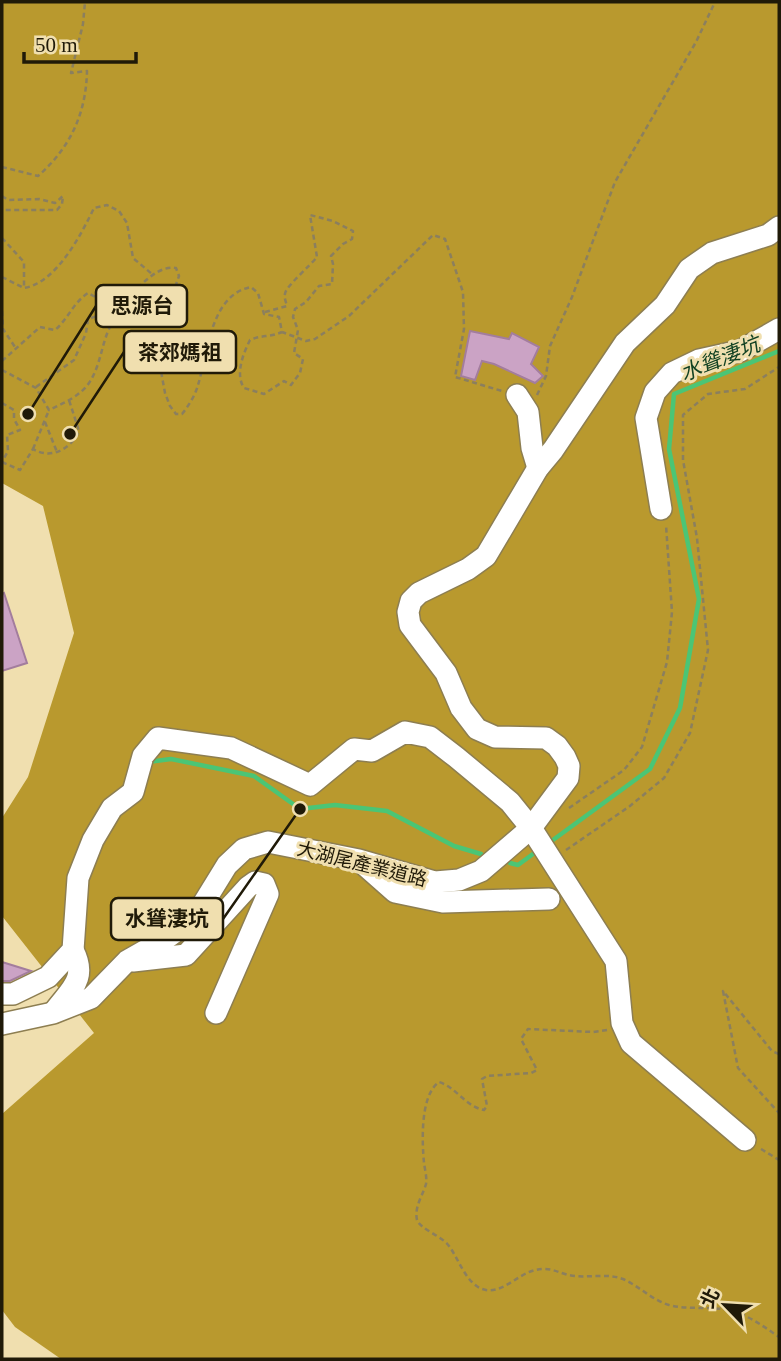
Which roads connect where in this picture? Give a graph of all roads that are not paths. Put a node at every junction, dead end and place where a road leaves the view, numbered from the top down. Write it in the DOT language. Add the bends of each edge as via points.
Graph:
graph roads {
  1 [pos="779,227"];
  2 [pos="779,329"];
  3 [pos="522,403"];
  4 [pos="538,468"];
  5 [pos="664,514"];
  6 [pos="531,828"];
  7 [pos="359,860"];
  8 [pos="549,899"];
  9 [pos="73,950"];
  10 [pos="127,961"];
  11 [pos="2,994"];
  12 [pos="53,1013"];
  13 [pos="216,1013"];
  14 [pos="2,1024"];
  15 [pos="745,1140"];
  1 -- 4 [label="street, 大湖尾產業道路" via="712,253 689,269 665,305 625,343"];
  2 -- 5 [label="street" via="740,351 699,360 672,373 655,391 646,418"];
  3 -- 4 [label="street"];
  4 -- 6 [label="street, 大湖尾產業道路" via="486,556 419,593 408,612 410,625 446,673 461,708 477,729 495,737 547,738 565,757 568,778"];
  6 -- 7 [label="street, 大湖尾產業道路" via="481,871 459,880 435,882"];
  6 -- 9 [label="street" via="510,802 430,737 405,732 372,751 354,749 310,785 231,748 158,738 143,756 133,792 112,808 93,840 79,878"];
  6 -- 15 [label="street" via="616,961 622,1024 631,1043"];
  7 -- 8 [label="street" via="395,892 443,902"];
  7 -- 10 [label="street, 大湖尾產業道路" via="268,842 244,849 227,865 195,917"];
  9 -- 11 [label="street" via="48,977 13,994"];
  9 -- 12 [label="street" via="80,965 78,979"];
  10 -- 12 [label="street, 大湖尾產業道路" via="91,998"];
  10 -- 13 [label="street" via="186,955 248,887 254,882 264,884 268,894"];
  12 -- 14 [label="street, 大湖尾產業道路"];
}
